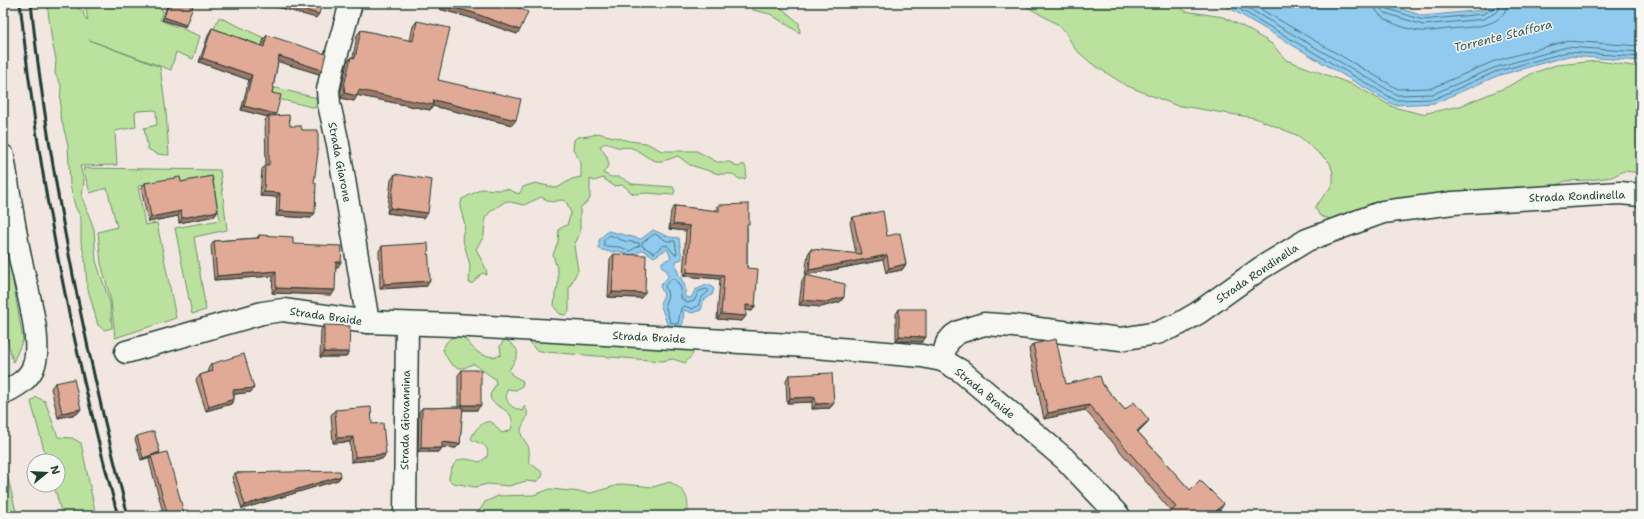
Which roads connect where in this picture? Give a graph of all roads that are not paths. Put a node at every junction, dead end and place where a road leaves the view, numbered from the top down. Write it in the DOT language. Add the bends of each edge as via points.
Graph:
graph roads {
  1 [pos="351,3"];
  2 [pos="3,156"];
  3 [pos="1641,195"];
  4 [pos="368,322"];
  5 [pos="407,324"];
  6 [pos="126,352"];
  7 [pos="942,360"];
  8 [pos="9,390"];
  9 [pos="404,516"];
  10 [pos="1119,516"];
  1 -- 4 [label="street, Strada Giarone" via="328,90"];
  2 -- 8 [label="street" via="37,352 34,366 26,378"];
  3 -- 7 [label="street, Strada Rondinella" via="1620,193 1453,203 1383,212 1307,240 1261,268 1198,313 1156,333 1121,339 984,324 953,336 947,343"];
  4 -- 5 [label="street, Strada Braide"];
  4 -- 6 [label="street, Strada Braide" via="283,310 262,313"];
  5 -- 7 [label="street, Strada Braide" via="792,345"];
  5 -- 9 [label="street, Strada Giovannina"];
  7 -- 10 [label="street, Strada Braide" via="961,372 1065,459"];
}
